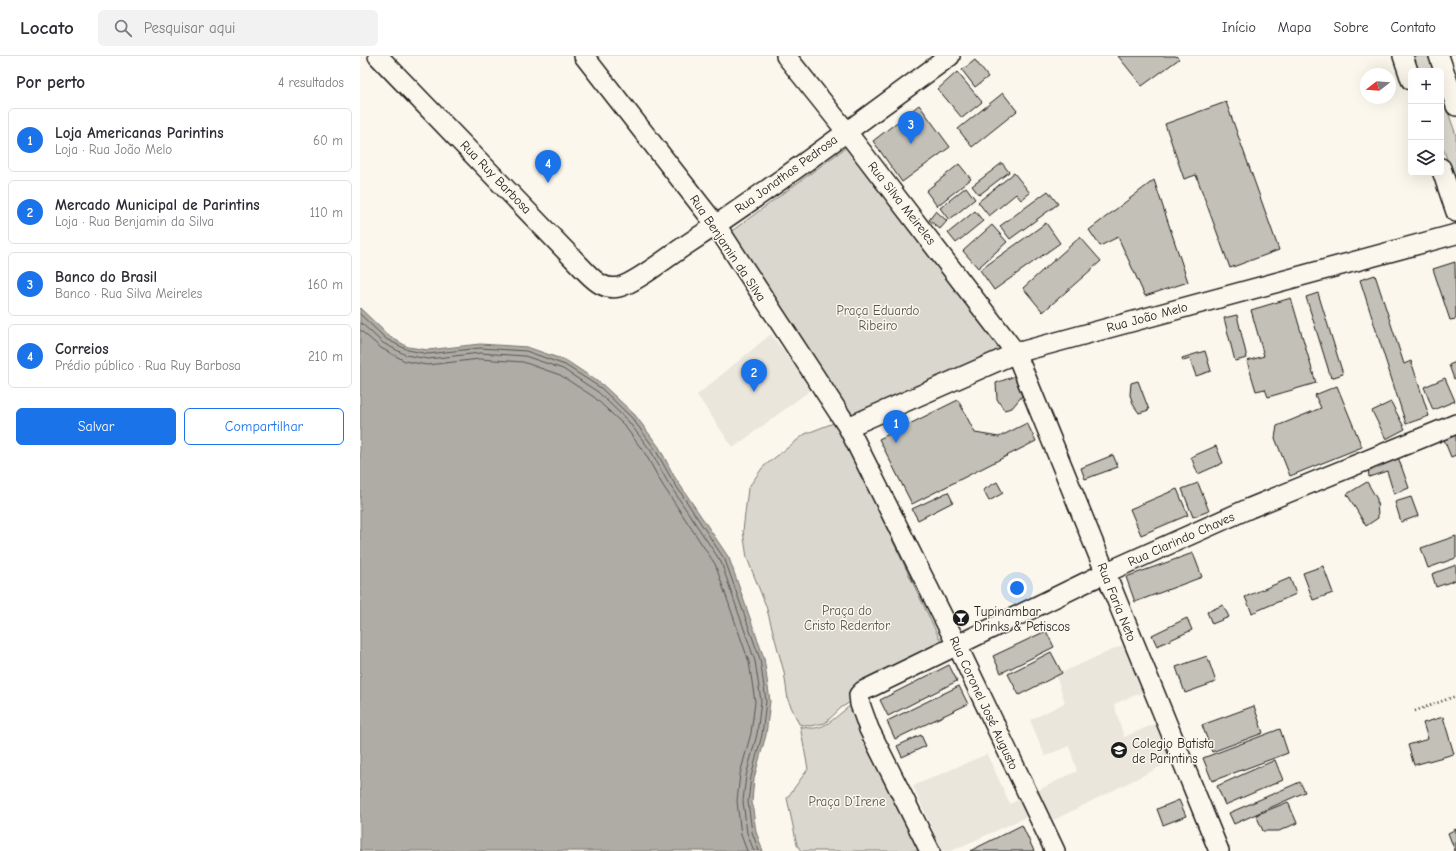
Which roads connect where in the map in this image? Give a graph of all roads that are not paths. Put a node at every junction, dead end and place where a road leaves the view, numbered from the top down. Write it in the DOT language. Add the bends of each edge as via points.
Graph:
graph roads {
  1 [pos="584,56"];
  2 [pos="786,56"];
  3 [pos="950,56"];
  4 [pos="1403,56"];
  5 [pos="1439,56"];
  6 [pos="383,58"];
  7 [pos="1408,71"];
  8 [pos="1456,106"];
  9 [pos="846,131"];
  10 [pos="1444,176"];
  11 [pos="1456,212"];
  12 [pos="716,225"];
  13 [pos="1456,234"];
  14 [pos="619,287"];
  15 [pos="1016,352"];
  16 [pos="1456,424"];
  17 [pos="848,427"];
  18 [pos="1105,573"];
  19 [pos="957,645"];
  20 [pos="930,851"];
  21 [pos="1054,851"];
  22 [pos="1219,851"];
  1 -- 12 [label="street, Rua Benjamin da Silva"];
  2 -- 9 [label="street, Rua Silva Meireles"];
  3 -- 9 [label="street, Rua Jonathas Pedrosa"];
  4 -- 7 [label="street"];
  5 -- 8 [label="street"];
  6 -- 14 [label="street, Rua Ruy Barbosa" via="599,285"];
  9 -- 12 [label="street, Rua Jonathas Pedrosa"];
  9 -- 15 [label="street, Rua Silva Meireles"];
  10 -- 11 [label="street"];
  12 -- 14 [label="street, Rua Jonathas Pedrosa"];
  12 -- 17 [label="street, Rua Benjamin da Silva"];
  13 -- 15 [label="street, Rua João Melo"];
  15 -- 17 [label="street, Rua João Melo"];
  15 -- 18 [label="street, Rua Faria Neto"];
  16 -- 18 [label="street, Rua Clarindo Chaves" via="1250,508"];
  17 -- 19 [label="street, Rua Coronel José Augusto"];
  18 -- 19 [label="street, Rua Clarindo Chaves"];
  18 -- 22 [label="street, Rua Faria Neto"];
  19 -- 20 [label="street, Rua Clarindo Chaves" via="859,695 869,729"];
  19 -- 21 [label="street, Rua Coronel José Augusto"];
}
